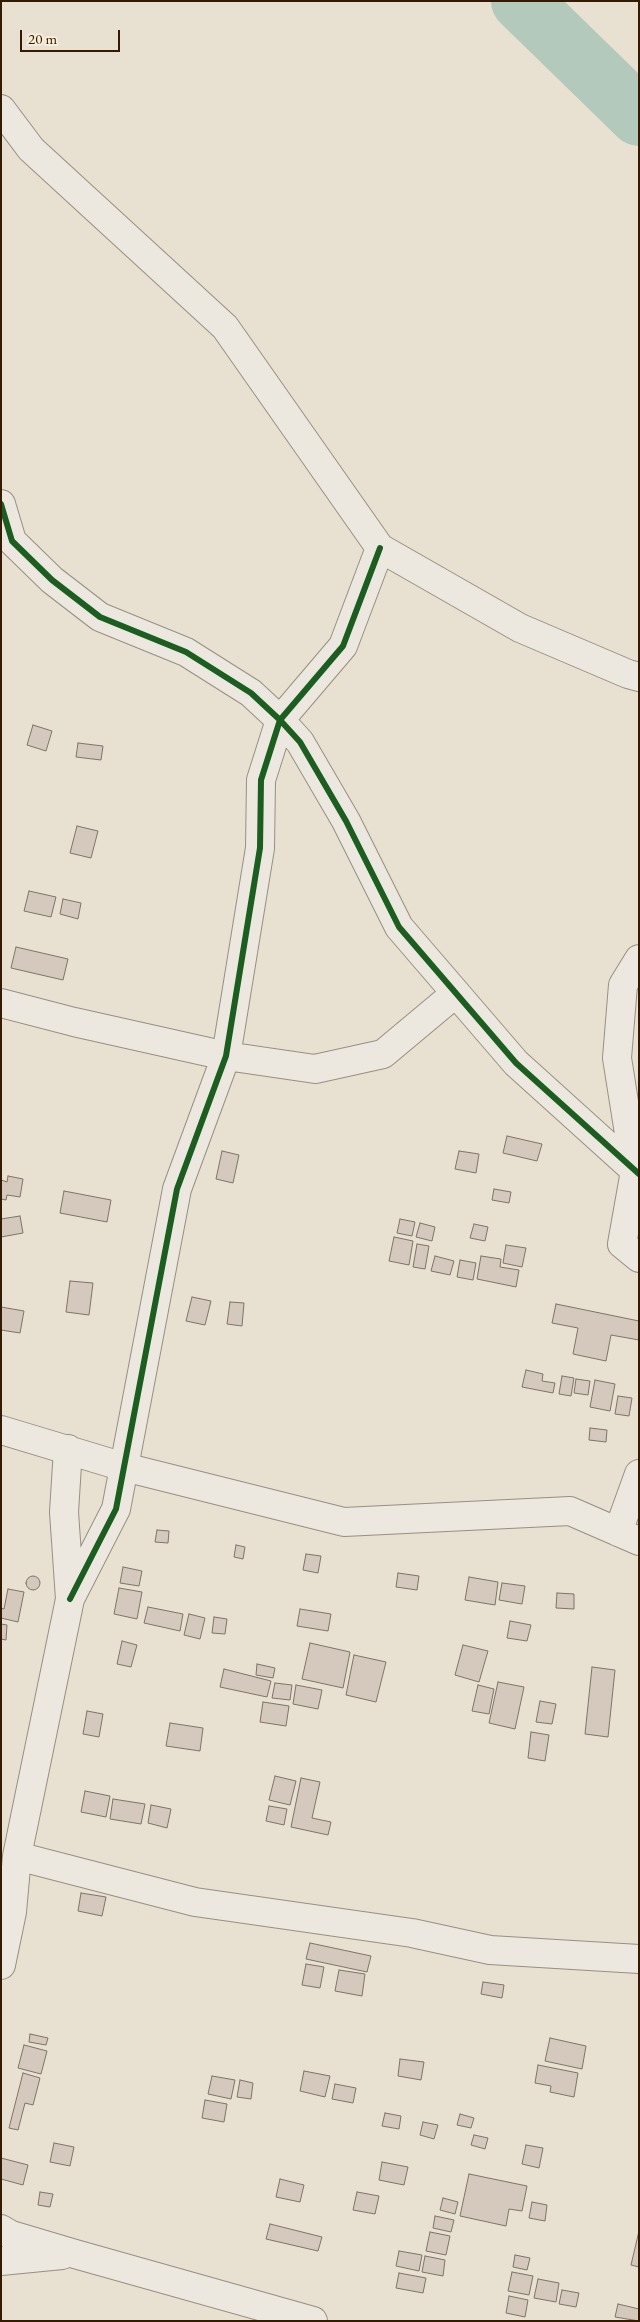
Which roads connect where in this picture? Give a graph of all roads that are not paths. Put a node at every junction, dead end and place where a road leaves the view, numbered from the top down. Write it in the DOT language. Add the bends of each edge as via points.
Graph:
graph roads {
  1 [pos="1,109"];
  2 [pos="1,504"];
  3 [pos="380,548"];
  4 [pos="639,676"];
  5 [pos="280,720"];
  6 [pos="639,960"];
  7 [pos="456,993"];
  8 [pos="1,1004"];
  9 [pos="226,1056"];
  10 [pos="637,1172"];
  11 [pos="639,1258"];
  12 [pos="1,1430"];
  13 [pos="68,1450"];
  14 [pos="124,1467"];
  15 [pos="639,1474"];
  16 [pos="628,1537"];
  17 [pos="70,1599"];
  18 [pos="17,1856"];
  19 [pos="6,1923"];
  20 [pos="639,1959"];
  21 [pos="1,1965"];
  22 [pos="1,2229"];
  23 [pos="75,2254"];
  24 [pos="1,2261"];
  25 [pos="313,2321"];
  1 -- 3 [label="street" via="31,149 225,327"];
  2 -- 5 [label="street" via="12,541 59,586 100,617 186,652 252,693"];
  3 -- 4 [label="street" via="520,628"];
  3 -- 5 [label="street" via="343,646"];
  5 -- 7 [label="street" via="300,742 346,821 398,927"];
  5 -- 9 [label="street" via="261,780 260,848"];
  6 -- 10 [label="street" via="623,985 617,1058"];
  7 -- 9 [label="street" via="383,1054 315,1069"];
  7 -- 10 [label="street" via="516,1063"];
  8 -- 9 [label="street"];
  9 -- 14 [label="street" via="177,1189"];
  10 -- 11 [label="street" via="622,1244"];
  12 -- 13 [label="street"];
  13 -- 14 [label="street"];
  13 -- 17 [label="street" via="64,1512"];
  14 -- 16 [label="street" via="344,1522 570,1511"];
  14 -- 17 [label="street" via="116,1509"];
  15 -- 16 [label="street"];
  17 -- 18 [label="street"];
  18 -- 19 [label="street"];
  18 -- 20 [label="street" via="195,1902 412,1933 490,1950"];
  19 -- 21 [label="street"];
  22 -- 23 [label="street"];
  23 -- 24 [label="street"];
  23 -- 25 [label="street"];
}
